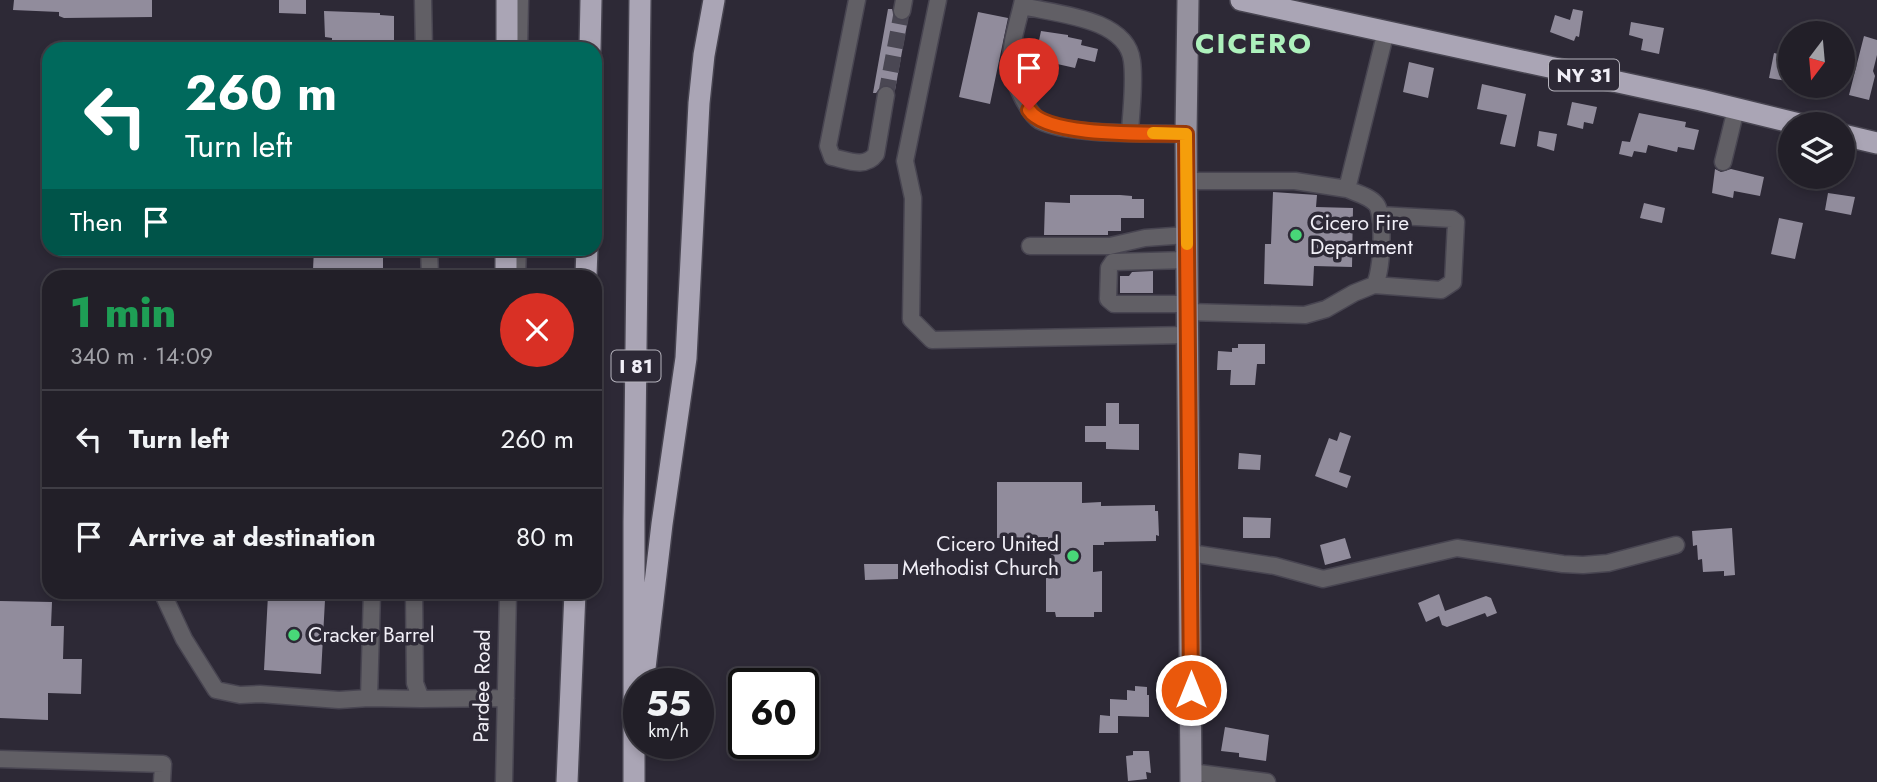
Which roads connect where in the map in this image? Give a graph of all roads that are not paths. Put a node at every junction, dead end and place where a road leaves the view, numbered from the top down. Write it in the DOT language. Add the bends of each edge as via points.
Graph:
graph roads {
  1 [pos="423,0"];
  2 [pos="507,0"];
  3 [pos="520,0"];
  4 [pos="591,0"];
  5 [pos="640,0"];
  6 [pos="714,0"];
  7 [pos="857,0"];
  8 [pos="938,0"];
  9 [pos="1188,0"];
  10 [pos="1241,0"];
  11 [pos="1023,3"];
  12 [pos="1386,32"];
  13 [pos="424,42"];
  14 [pos="507,42"];
  15 [pos="519,42"];
  16 [pos="590,42"];
  17 [pos="886,95"];
  18 [pos="1736,109"];
  19 [pos="1778,119"];
  20 [pos="882,120"];
  21 [pos="913,125"];
  22 [pos="1130,133"];
  23 [pos="1186,134"];
  24 [pos="1855,138"];
  25 [pos="1877,143"];
  26 [pos="1723,162"];
  27 [pos="1187,181"];
  28 [pos="1347,189"];
  29 [pos="1380,215"];
  30 [pos="1187,235"];
  31 [pos="1030,246"];
  32 [pos="1187,260"];
  33 [pos="1374,285"];
  34 [pos="1188,308"];
  35 [pos="1188,335"];
  36 [pos="1676,545"];
  37 [pos="1190,553"];
  38 [pos="165,599"];
  39 [pos="372,599"];
  40 [pos="414,599"];
  41 [pos="508,599"];
  42 [pos="574,599"];
  43 [pos="635,668"];
  44 [pos="644,668"];
  45 [pos="369,698"];
  46 [pos="506,698"];
  47 [pos="421,699"];
  48 [pos="0,759"];
  49 [pos="634,759"];
  50 [pos="1191,777"];
  51 [pos="162,782"];
  52 [pos="505,782"];
  53 [pos="567,782"];
  54 [pos="634,782"];
  55 [pos="1267,782"];
  1 -- 13 [label="street"];
  2 -- 14 [label="highway"];
  3 -- 15 [label="street"];
  4 -- 16 [label="highway"];
  5 -- 43 [label="highway, I 81"];
  6 -- 44 [label="highway" via="699,103 686,358"];
  7 -- 20 [label="street" via="828,146 832,156 863,164 871,161"];
  8 -- 21 [label="street"];
  9 -- 23 [label="main road"];
  10 -- 12 [label="highway, NY 31"];
  11 -- 22 [label="street" via="1102,26 1118,34 1129,47"];
  11 -- 22 [label="street" via="1011,66 1033,116 1056,126"];
  12 -- 18 [label="highway, NY 31"];
  12 -- 28 [label="street"];
  17 -- 20 [label="street"];
  18 -- 19 [label="highway, NY 31"];
  18 -- 26 [label="street"];
  20 -- 21 [label="street"];
  21 -- 35 [label="street" via="905,161 913,198 911,319 932,340"];
  22 -- 23 [label="street"];
  23 -- 27 [label="main road"];
  24 -- 25 [label="highway"];
  27 -- 28 [label="street" via="1295,181"];
  27 -- 30 [label="main road"];
  28 -- 29 [label="street" via="1374,202"];
  29 -- 33 [label="street" via="1379,273"];
  29 -- 33 [label="street" via="1445,217 1455,222 1453,282 1441,290"];
  30 -- 31 [label="street" via="1110,246"];
  30 -- 32 [label="main road"];
  32 -- 34 [label="main road"];
  32 -- 34 [label="street" via="1113,262 1108,299 1114,304"];
  33 -- 34 [label="street" via="1305,315"];
  34 -- 35 [label="main road"];
  35 -- 37 [label="main road"];
  36 -- 37 [label="street" via="1583,565 1457,548 1323,579 1275,566"];
  37 -- 50 [label="main road"];
  38 -- 45 [label="street" via="216,690 240,695"];
  39 -- 45 [label="street"];
  40 -- 47 [label="street" via="415,683"];
  41 -- 46 [label="street, Pardee Road"];
  42 -- 53 [label="highway"];
  45 -- 47 [label="street"];
  46 -- 47 [label="street"];
  46 -- 52 [label="street, Pardee Road"];
  48 -- 51 [label="street" via="163,764"];
  49 -- 54 [label="highway, I 81"];
  50 -- 55 [label="street"];
}
